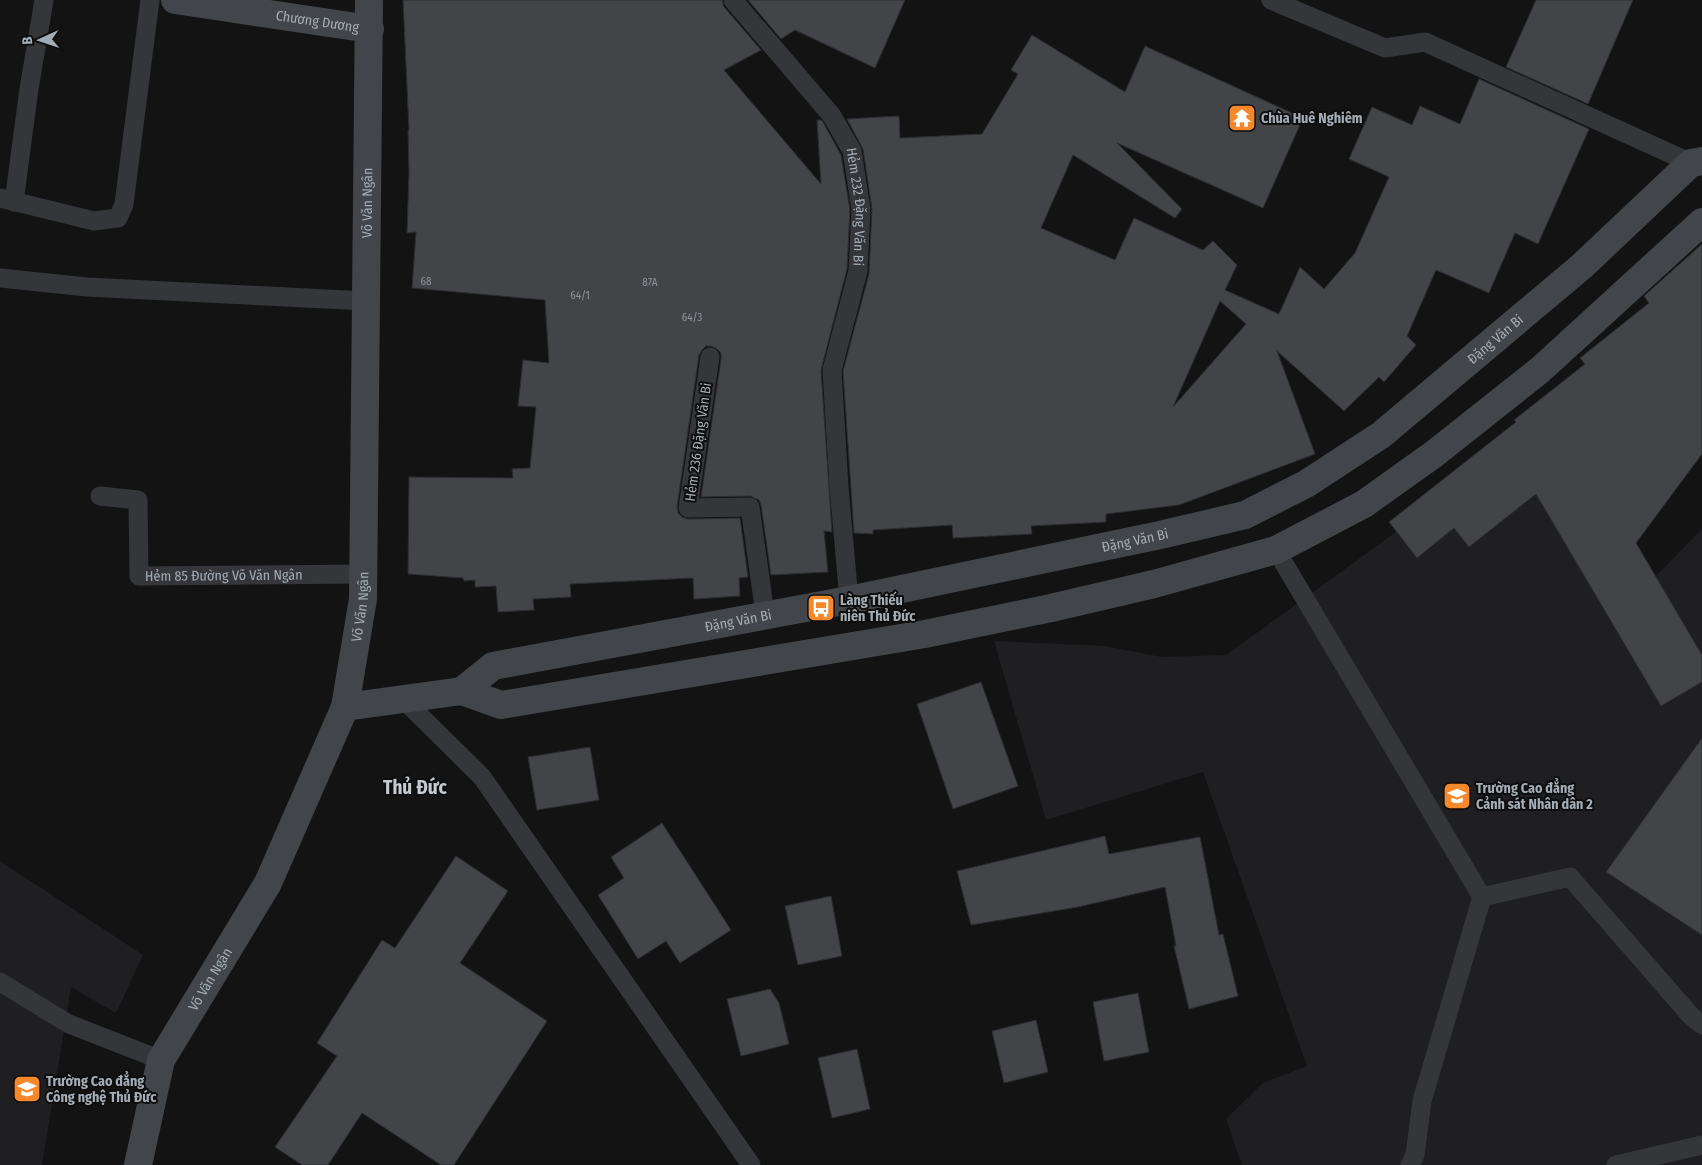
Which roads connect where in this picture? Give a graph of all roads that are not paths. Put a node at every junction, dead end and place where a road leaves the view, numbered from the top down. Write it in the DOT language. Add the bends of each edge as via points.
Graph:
graph roads {
  1 [pos="44,0"];
  2 [pos="150,0"];
  3 [pos="175,0"];
  4 [pos="369,0"];
  5 [pos="733,0"];
  6 [pos="1271,0"];
  7 [pos="370,29"];
  8 [pos="1697,162"];
  9 [pos="7,200"];
  10 [pos="1702,222"];
  11 [pos="0,278"];
  12 [pos="366,301"];
  13 [pos="710,357"];
  14 [pos="100,496"];
  15 [pos="1276,550"];
  16 [pos="363,574"];
  17 [pos="849,600"];
  18 [pos="765,614"];
  19 [pos="462,691"];
  20 [pos="403,699"];
  21 [pos="345,706"];
  22 [pos="1482,897"];
  23 [pos="0,982"];
  24 [pos="1702,1025"];
  25 [pos="161,1060"];
  26 [pos="1702,1144"];
  27 [pos="138,1165"];
  28 [pos="751,1165"];
  29 [pos="1410,1165"];
  30 [pos="1616,1165"];
  1 -- 9 [label="lane"];
  2 -- 9 [label="lane" via="124,204 118,218 94,222"];
  3 -- 7 [label="main road, Chương Dương"];
  4 -- 7 [label="main road, Võ Văn Ngân"];
  5 -- 17 [label="lane, Hẻm 232 Đặng Văn Bi" via="832,116 852,152 861,209 858,271 832,370"];
  6 -- 8 [label="lane" via="1385,48 1425,42"];
  7 -- 12 [label="main road, Võ Văn Ngân"];
  8 -- 17 [label="main road, Đặng Văn Bi" via="1456,374 1381,435 1306,484 1245,515"];
  10 -- 15 [label="main road" via="1540,370 1434,454 1364,504"];
  11 -- 12 [label="lane" via="87,288"];
  12 -- 16 [label="main road, Võ Văn Ngân"];
  13 -- 18 [label="lane, Hẻm 236 Đặng Văn Bi" via="688,508 750,507"];
  14 -- 16 [label="lane, Hẻm 85 Đường Võ Văn Ngân" via="138,500 139,576"];
  15 -- 19 [label="main road" via="1154,584 925,634 501,705"];
  15 -- 22 [label="lane"];
  16 -- 21 [label="main road, Võ Văn Ngân" via="363,599"];
  17 -- 18 [label="main road, Đặng Văn Bi"];
  18 -- 19 [label="main road, Đặng Văn Bi" via="493,666"];
  19 -- 20 [label="main road"];
  20 -- 21 [label="main road"];
  20 -- 28 [label="lane" via="482,777"];
  21 -- 25 [label="main road, Võ Văn Ngân" via="268,883"];
  22 -- 24 [label="lane" via="1570,877"];
  22 -- 29 [label="lane" via="1422,1101 1415,1155"];
  23 -- 25 [label="lane" via="70,1024"];
  25 -- 27 [label="main road, Võ Văn Ngân"];
  26 -- 30 [label="lane"];
}
